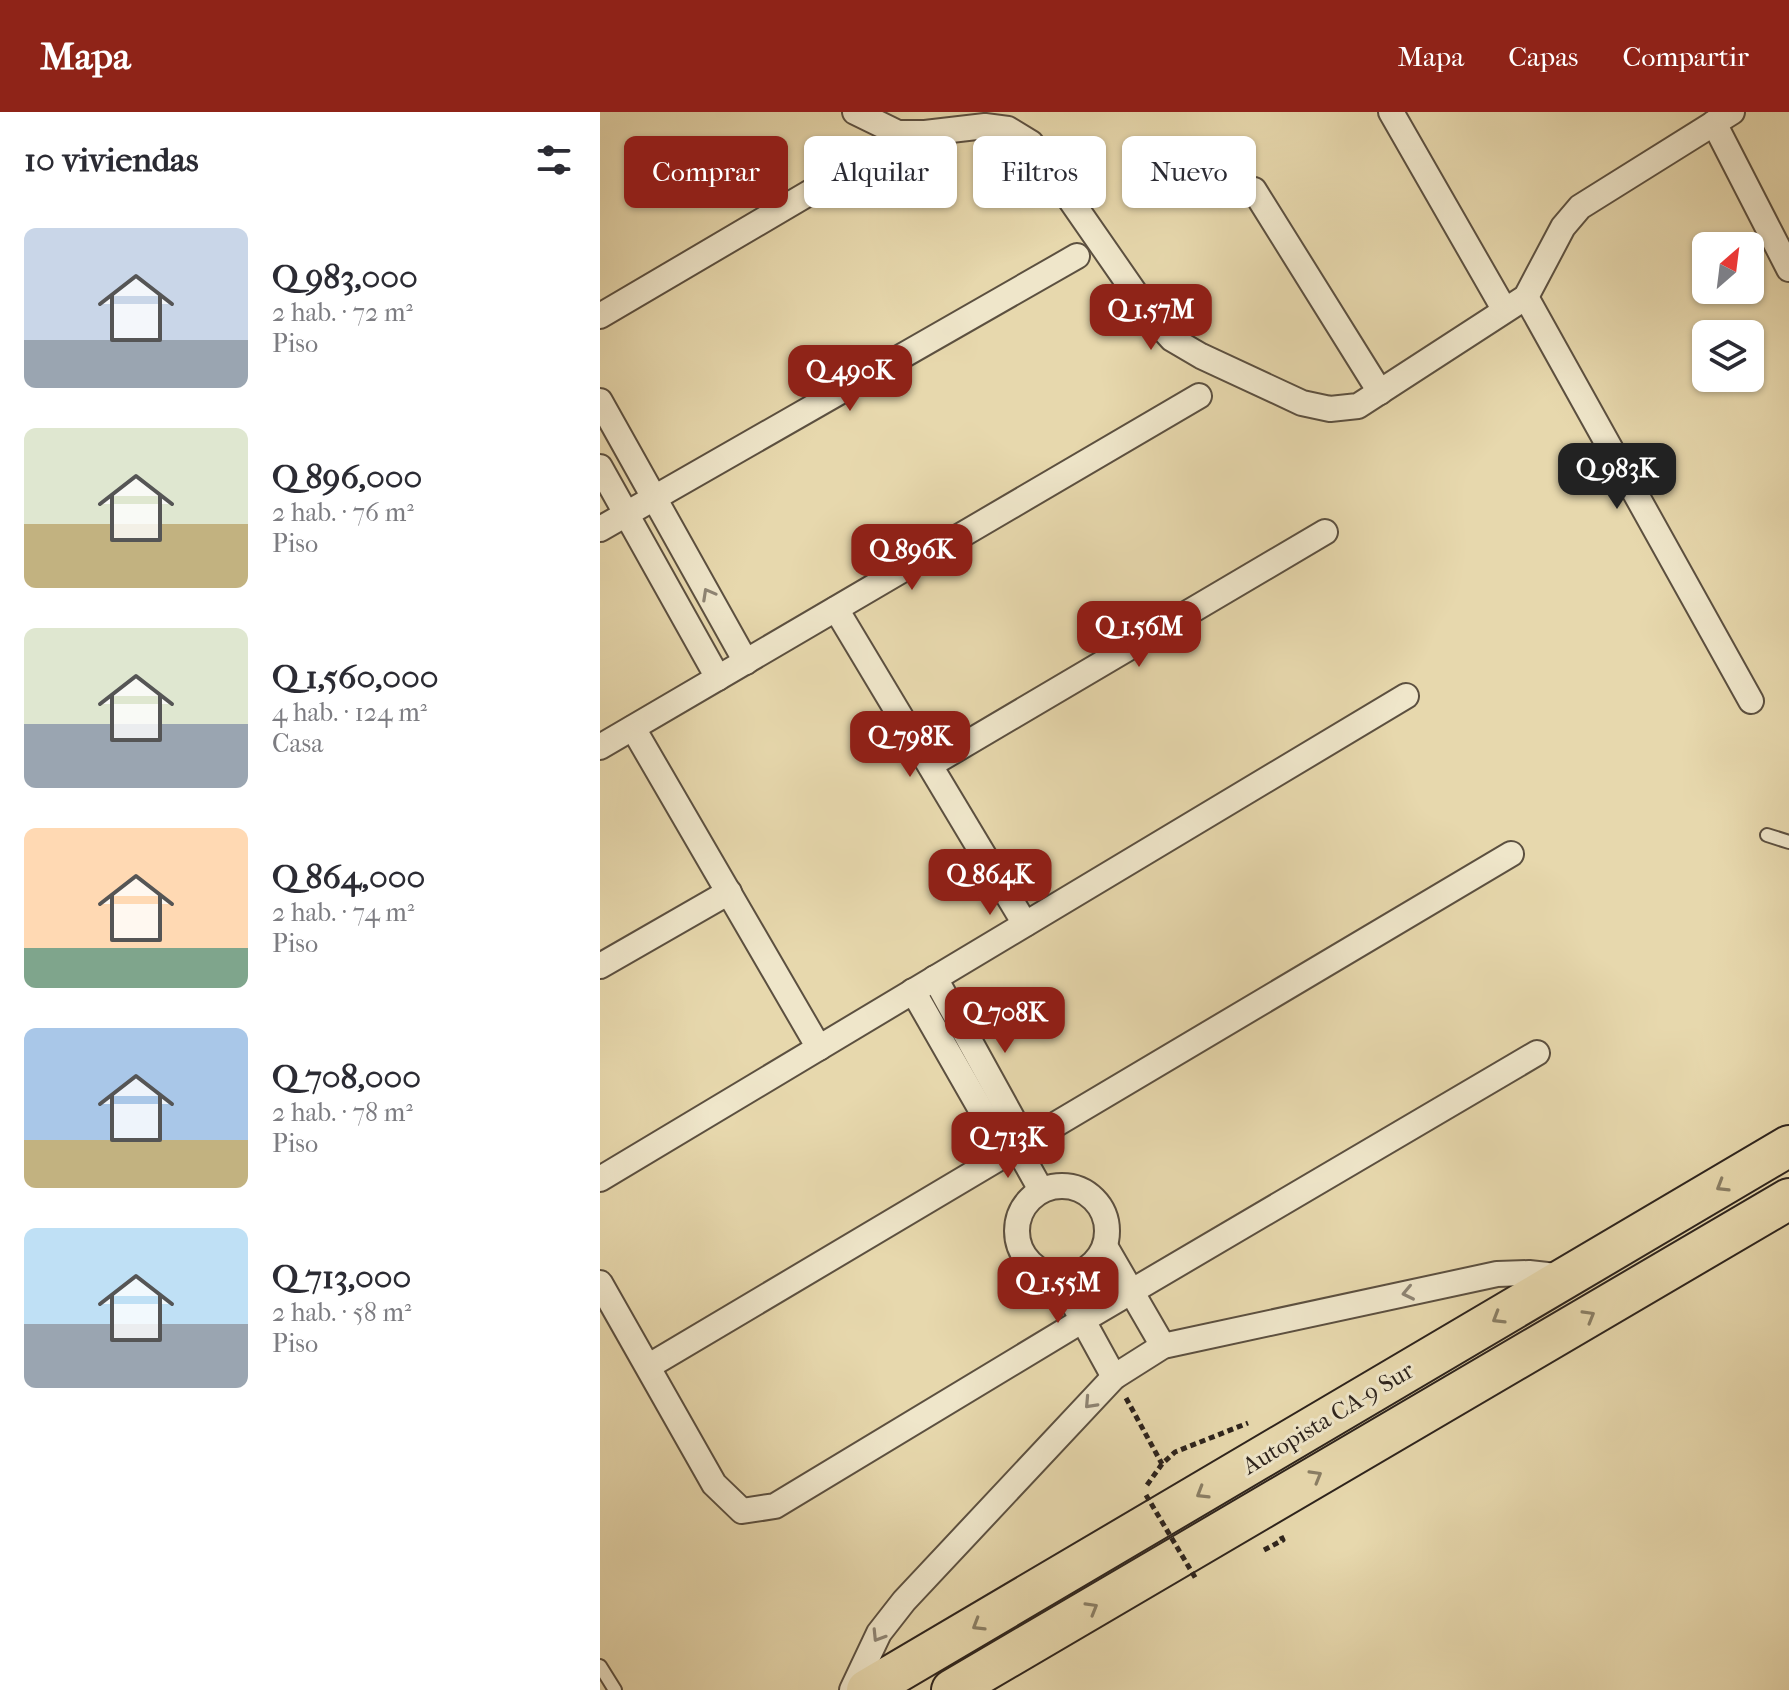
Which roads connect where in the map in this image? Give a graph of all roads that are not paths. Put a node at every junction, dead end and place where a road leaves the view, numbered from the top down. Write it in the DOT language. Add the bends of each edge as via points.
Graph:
graph roads {
  1 [pos="855,112"];
  2 [pos="1391,112"];
  3 [pos="1723,118"];
  4 [pos="1256,193"];
  5 [pos="804,196"];
  6 [pos="1077,256"];
  7 [pos="1789,269"];
  8 [pos="1526,297"];
  9 [pos="1504,309"];
  10 [pos="600,316"];
  11 [pos="1380,392"];
  12 [pos="1199,396"];
  13 [pos="600,401"];
  14 [pos="600,467"];
  15 [pos="654,498"];
  16 [pos="627,514"];
  17 [pos="600,529"];
  18 [pos="1325,532"];
  19 [pos="836,609"];
  20 [pos="746,662"];
  21 [pos="718,678"];
  22 [pos="1406,696"];
  23 [pos="1751,701"];
  24 [pos="633,728"];
  25 [pos="600,747"];
  26 [pos="930,765"];
  27 [pos="1767,835"];
  28 [pos="1789,842"];
  29 [pos="1511,854"];
  30 [pos="729,892"];
  31 [pos="1025,924"];
  32 [pos="600,966"];
  33 [pos="935,978"];
  34 [pos="913,991"];
  35 [pos="819,1048"];
  36 [pos="1537,1053"];
  37 [pos="1789,1146"];
  38 [pos="1017,1147"];
  39 [pos="600,1179"];
  40 [pos="1041,1190"];
  41 [pos="1789,1199"];
  42 [pos="1105,1246"];
  43 [pos="1059,1277"];
  44 [pos="1568,1277"];
  45 [pos="600,1283"];
  46 [pos="1133,1291"];
  47 [pos="1083,1320"];
  48 [pos="1163,1346"];
  49 [pos="649,1366"];
  50 [pos="1114,1377"];
  51 [pos="600,1666"];
  52 [pos="615,1690"];
  53 [pos="852,1690"];
  54 [pos="867,1690"];
  55 [pos="952,1690"];
  1 -- 11 [label="street" via="898,133 1008,129 1031,143 1172,339 1302,403 1330,409 1358,406"];
  2 -- 9 [label="street"];
  3 -- 7 [label="street"];
  3 -- 8 [label="street" via="1580,207 1563,227"];
  4 -- 11 [label="street"];
  5 -- 10 [label="street"];
  6 -- 15 [label="street"];
  8 -- 9 [label="street"];
  8 -- 23 [label="street"];
  9 -- 11 [label="street"];
  12 -- 19 [label="street"];
  13 -- 15 [label="street"];
  14 -- 16 [label="street"];
  15 -- 16 [label="street"];
  20 -- 15 [label="street, one-way"];
  16 -- 17 [label="street"];
  16 -- 21 [label="street"];
  18 -- 26 [label="street"];
  19 -- 20 [label="street"];
  19 -- 26 [label="street"];
  20 -- 21 [label="street"];
  21 -- 24 [label="street"];
  22 -- 31 [label="street"];
  24 -- 25 [label="street"];
  24 -- 30 [label="street"];
  26 -- 31 [label="street"];
  27 -- 28 [label="lane"];
  29 -- 38 [label="street"];
  30 -- 32 [label="street"];
  30 -- 35 [label="street"];
  31 -- 33 [label="street"];
  33 -- 34 [label="street"];
  33 -- 38 [label="street" via="1016,1125"];
  34 -- 35 [label="street"];
  34 -- 38 [label="street" via="996,1136"];
  35 -- 39 [label="street"];
  36 -- 46 [label="street"];
  37 -- 44 [label="highway, Autopista CA-9 Sur, one-way"];
  38 -- 40 [label="street"];
  38 -- 49 [label="street"];
  40 -- 42 [label="street" via="1071,1186 1097,1202 1108,1230"];
  40 -- 43 [label="street" via="1019,1215 1019,1248 1043,1273"];
  55 -- 41 [label="highway, Autopista CA-9 Sur, one-way"];
  42 -- 43 [label="street" via="1095,1263 1079,1274"];
  42 -- 46 [label="street"];
  43 -- 47 [label="street"];
  44 -- 48 [label="street, one-way" via="1497,1274"];
  44 -- 54 [label="highway, Autopista CA-9 Sur, one-way"];
  45 -- 49 [label="street"];
  46 -- 47 [label="street"];
  46 -- 48 [label="street"];
  47 -- 49 [label="street" via="775,1506 742,1511 714,1484"];
  47 -- 50 [label="street"];
  48 -- 50 [label="street"];
  50 -- 53 [label="street, one-way" via="904,1601 879,1633"];
  51 -- 52 [label="lane"];
}
